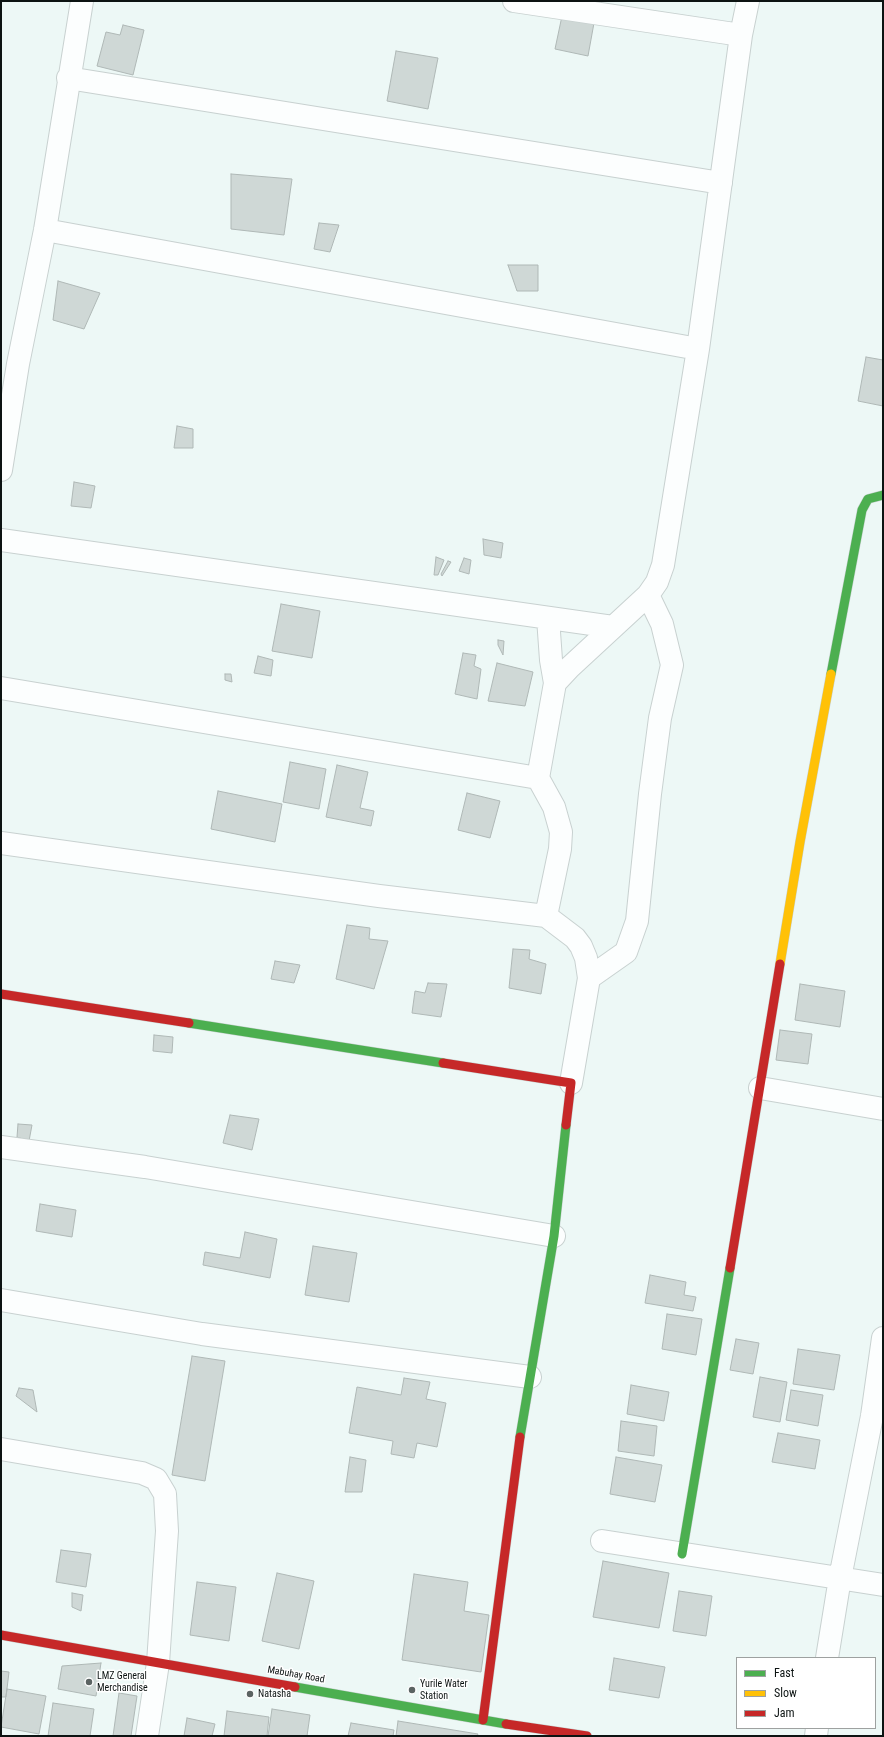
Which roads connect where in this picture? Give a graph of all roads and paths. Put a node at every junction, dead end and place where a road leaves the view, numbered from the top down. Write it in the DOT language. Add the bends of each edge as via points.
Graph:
graph roads {
  1 [pos="82,1"];
  2 [pos="514,1"];
  3 [pos="748,1"];
  4 [pos="741,35"];
  5 [pos="68,78"];
  6 [pos="721,184"];
  7 [pos="44,230"];
  8 [pos="698,349"];
  9 [pos="1,470"];
  10 [pos="883,494"];
  11 [pos="1,540"];
  12 [pos="648,595"];
  13 [pos="548,618"];
  14 [pos="613,627"];
  15 [pos="555,683"];
  16 [pos="1,688"];
  17 [pos="538,778"];
  18 [pos="1,843"];
  19 [pos="546,916"];
  20 [pos="589,978"];
  21 [pos="1,994"];
  22 [pos="572,1083"];
  23 [pos="760,1088"];
  24 [pos="883,1109"];
  25 [pos="1,1147"];
  26 [pos="554,1236"];
  27 [pos="1,1300"];
  28 [pos="883,1338"];
  29 [pos="530,1377"];
  30 [pos="878,1417"];
  31 [pos="1,1449"];
  32 [pos="602,1541"];
  33 [pos="682,1554"];
  34 [pos="840,1578"];
  35 [pos="883,1585"];
  36 [pos="1,1635"];
  37 [pos="828,1657"];
  38 [pos="158,1663"];
  39 [pos="483,1720"];
  40 [pos="534,1732"];
  41 [pos="147,1736"];
  42 [pos="586,1736"];
  1 -- 5 [label="street"];
  2 -- 4 [label="street"];
  3 -- 4 [label="street"];
  4 -- 6 [label="street"];
  5 -- 6 [label="street"];
  5 -- 7 [label="street"];
  6 -- 8 [label="street"];
  7 -- 8 [label="street"];
  7 -- 9 [label="street"];
  8 -- 12 [label="street" via="663,565 657,582"];
  10 -- 23 [label="street" via="868,498 862,510 800,842"];
  11 -- 13 [label="street"];
  12 -- 14 [label="street"];
  12 -- 20 [label="street" via="662,624 672,665 660,718 637,920 626,952"];
  13 -- 14 [label="street"];
  13 -- 15 [label="street"];
  14 -- 15 [label="street"];
  15 -- 17 [label="street"];
  16 -- 17 [label="street"];
  17 -- 19 [label="street" via="554,806 561,832 560,849"];
  18 -- 19 [label="street" via="379,896"];
  19 -- 20 [label="street" via="575,938 581,946"];
  20 -- 22 [label="street"];
  21 -- 22 [label="street"];
  22 -- 26 [label="street"];
  23 -- 24 [label="street"];
  23 -- 33 [label="street"];
  25 -- 26 [label="street" via="145,1167"];
  26 -- 29 [label="street"];
  27 -- 29 [label="street" via="202,1334"];
  28 -- 30 [label="street"];
  29 -- 39 [label="street"];
  30 -- 34 [label="street"];
  31 -- 38 [label="street" via="142,1473 156,1479 165,1494 167,1531"];
  32 -- 33 [label="street"];
  33 -- 34 [label="street"];
  34 -- 35 [label="street"];
  34 -- 37 [label="street"];
  36 -- 38 [label="street, Mabuhay Road"];
  38 -- 39 [label="street, Mabuhay Road"];
  38 -- 41 [label="street"];
  39 -- 40 [label="street, Mabuhay Road"];
  40 -- 42 [label="street, Mabuhay Road"];
}
